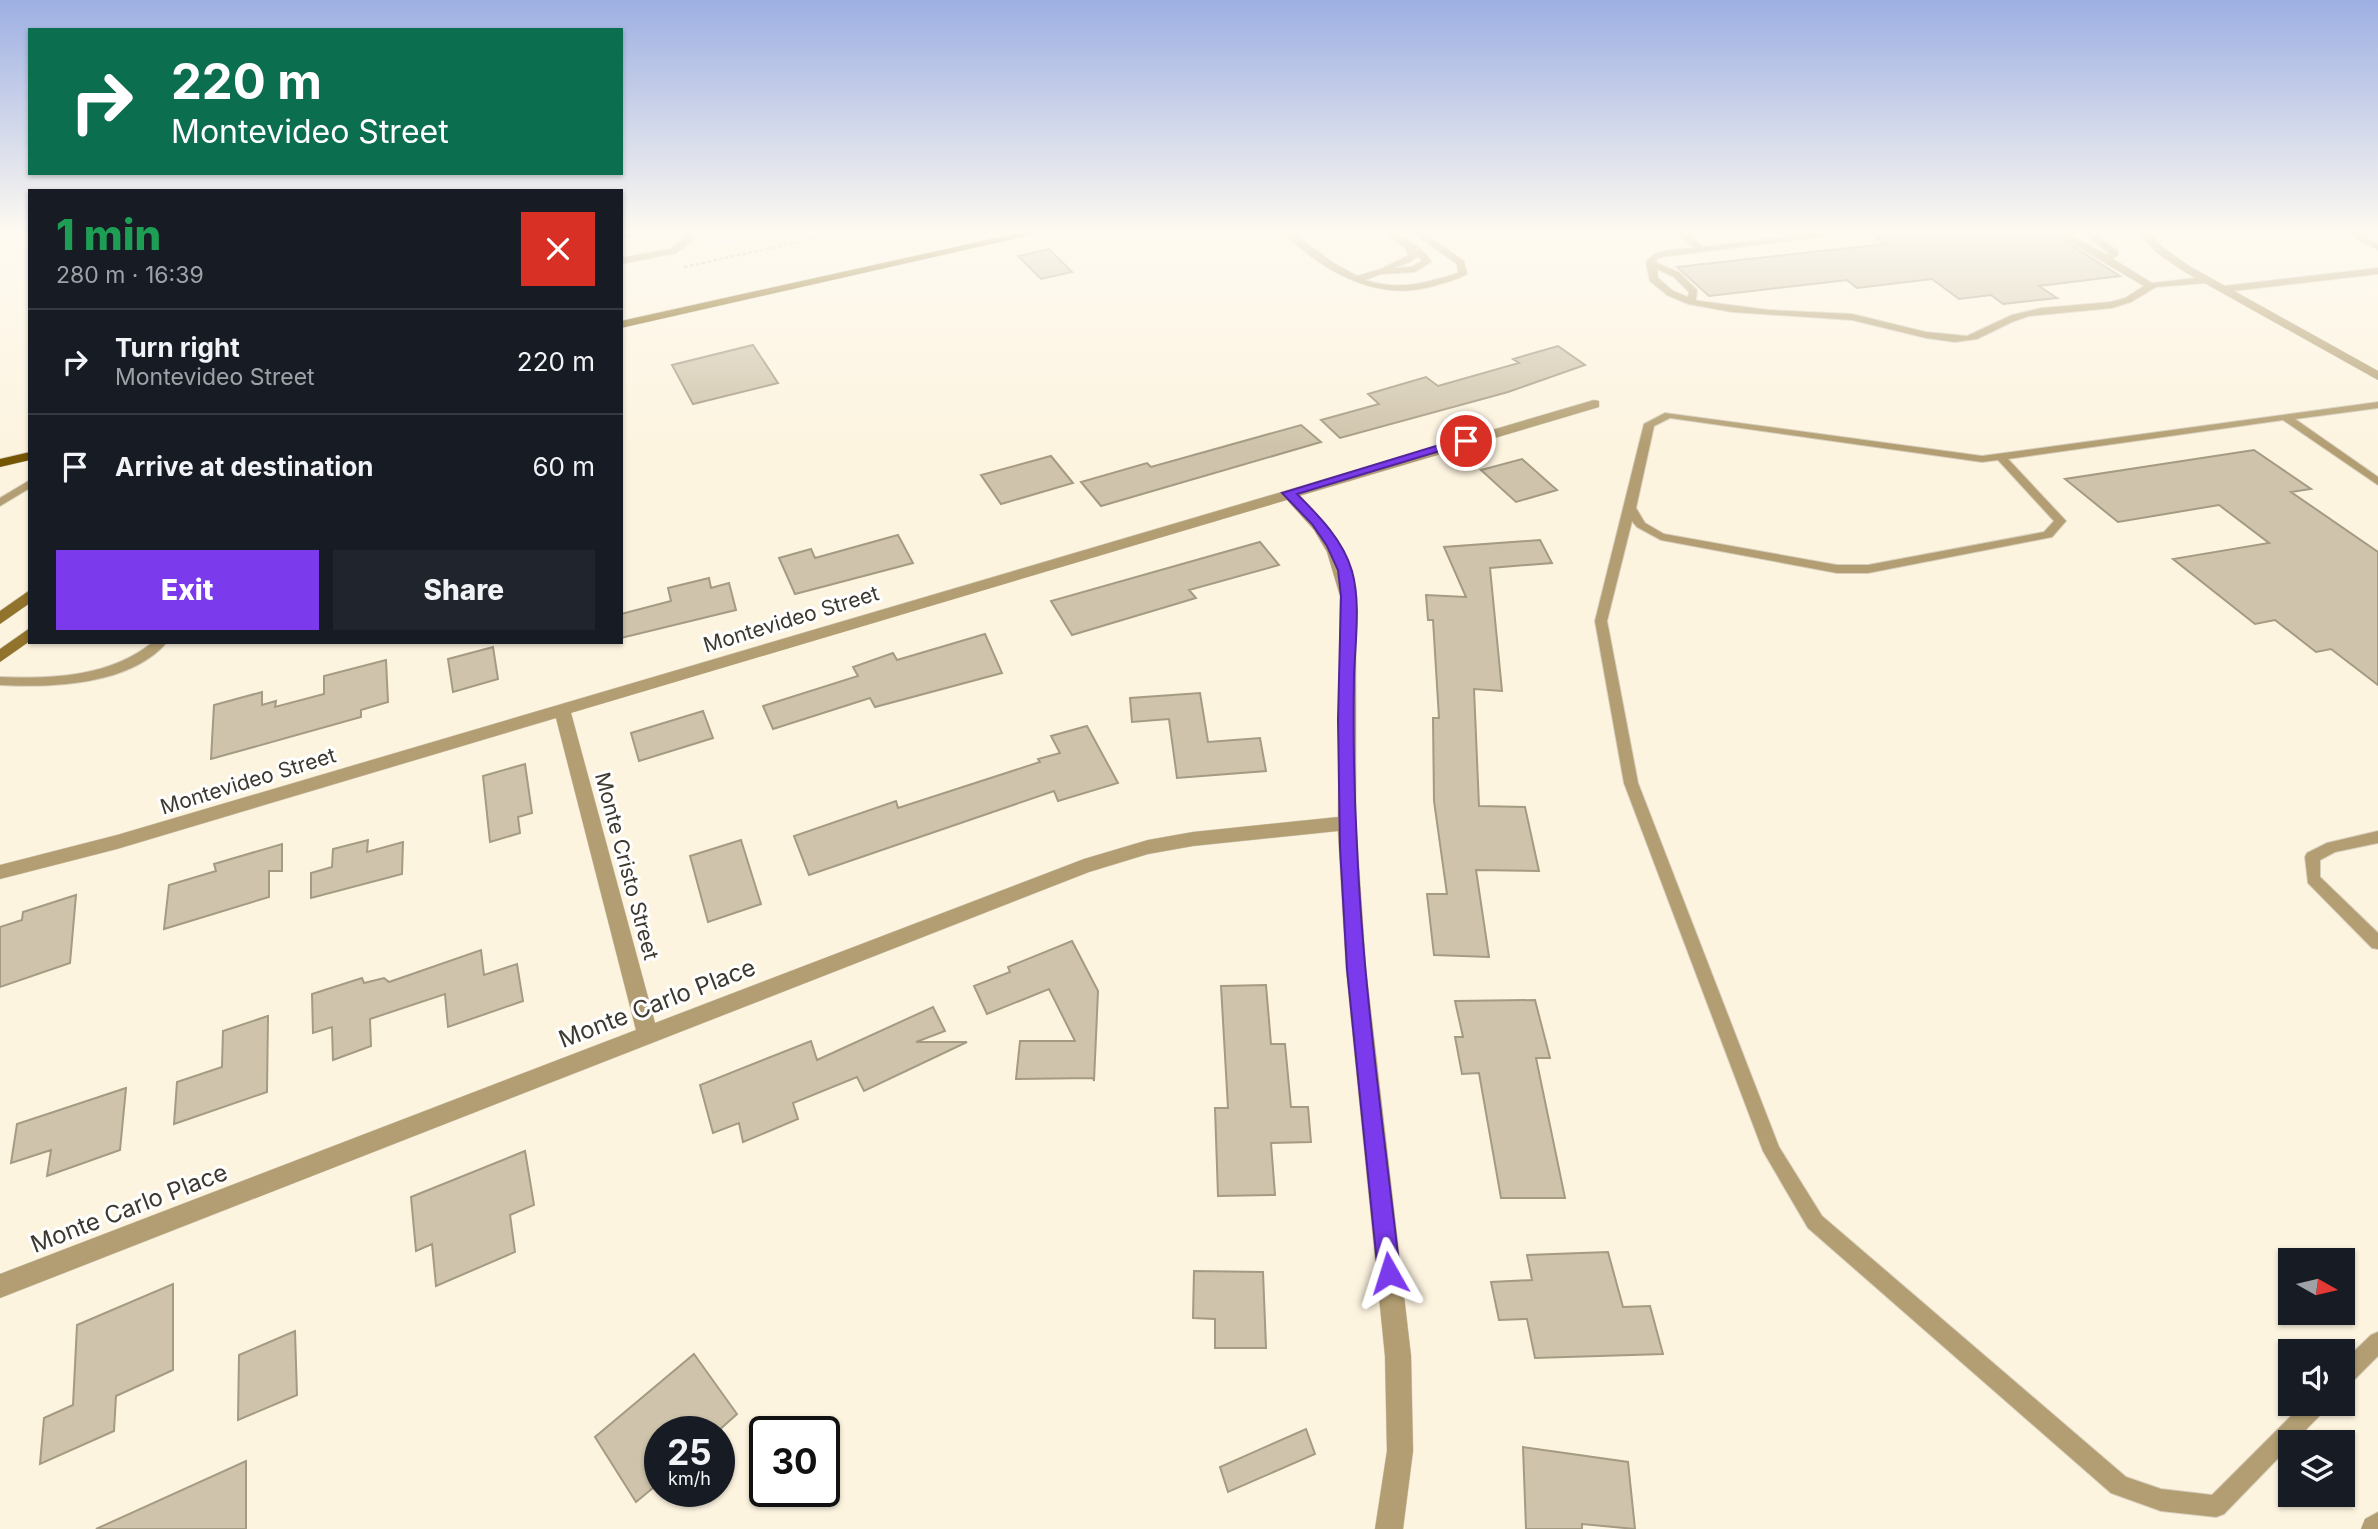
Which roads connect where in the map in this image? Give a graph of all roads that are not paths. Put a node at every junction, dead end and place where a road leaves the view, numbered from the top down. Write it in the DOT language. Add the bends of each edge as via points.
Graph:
graph roads {
  1 [pos="721,303"];
  2 [pos="1699,303"];
  3 [pos="2110,303"];
  4 [pos="2249,303"];
  5 [pos="623,326"];
  6 [pos="2378,376"];
  7 [pos="1594,404"];
  8 [pos="2378,405"];
  9 [pos="2285,417"];
  10 [pos="28,456"];
  11 [pos="2001,457"];
  12 [pos="0,463"];
  13 [pos="2378,482"];
  14 [pos="28,485"];
  15 [pos="1288,493"];
  16 [pos="0,503"];
  17 [pos="1630,508"];
  18 [pos="28,597"];
  19 [pos="0,619"];
  20 [pos="28,635"];
  21 [pos="159,644"];
  22 [pos="0,657"];
  23 [pos="0,681"];
  24 [pos="562,710"];
  25 [pos="1347,822"];
  26 [pos="2378,838"];
  27 [pos="0,872"];
  28 [pos="2374,935"];
  29 [pos="647,1034"];
  30 [pos="0,1286"];
  31 [pos="2378,1342"];
  32 [pos="2355,1365"];
  33 [pos="2305,1416"];
  34 [pos="1389,1529"];
  1 -- 5 [label="main road"];
  2 -- 3 [label="lane" via="1852,317 1951,340 1984,334 2015,317"];
  4 -- 6 [label="street"];
  7 -- 15 [label="street, Montevideo Street"];
  8 -- 9 [label="lane"];
  9 -- 11 [label="lane"];
  9 -- 13 [label="lane"];
  10 -- 12 [label="main road"];
  11 -- 17 [label="lane" via="1951,456 1669,415 1649,424"];
  11 -- 17 [label="lane" via="2060,521 2048,535 1868,569 1837,569 1661,537 1641,525"];
  14 -- 16 [label="lane"];
  15 -- 24 [label="street, Montevideo Street"];
  15 -- 25 [label="street" via="1317,522 1345,570 1350,639"];
  17 -- 33 [label="lane" via="1601,621 1631,783 1772,1152 1815,1222 2119,1485 2161,1500 2216,1506"];
  18 -- 19 [label="main road"];
  20 -- 22 [label="main road"];
  21 -- 23 [label="lane" via="118,669 37,684"];
  24 -- 27 [label="street, Montevideo Street" via="117,842"];
  24 -- 29 [label="street, Monte Cristo Street"];
  25 -- 29 [label="street, Monte Carlo Place" via="1192,839 1097,862"];
  25 -- 34 [label="street" via="1356,969 1398,1356 1400,1451"];
  26 -- 28 [label="lane" via="2332,847 2312,857 2313,879"];
  29 -- 30 [label="street, Monte Carlo Place"];
  31 -- 32 [label="lane"];
}
